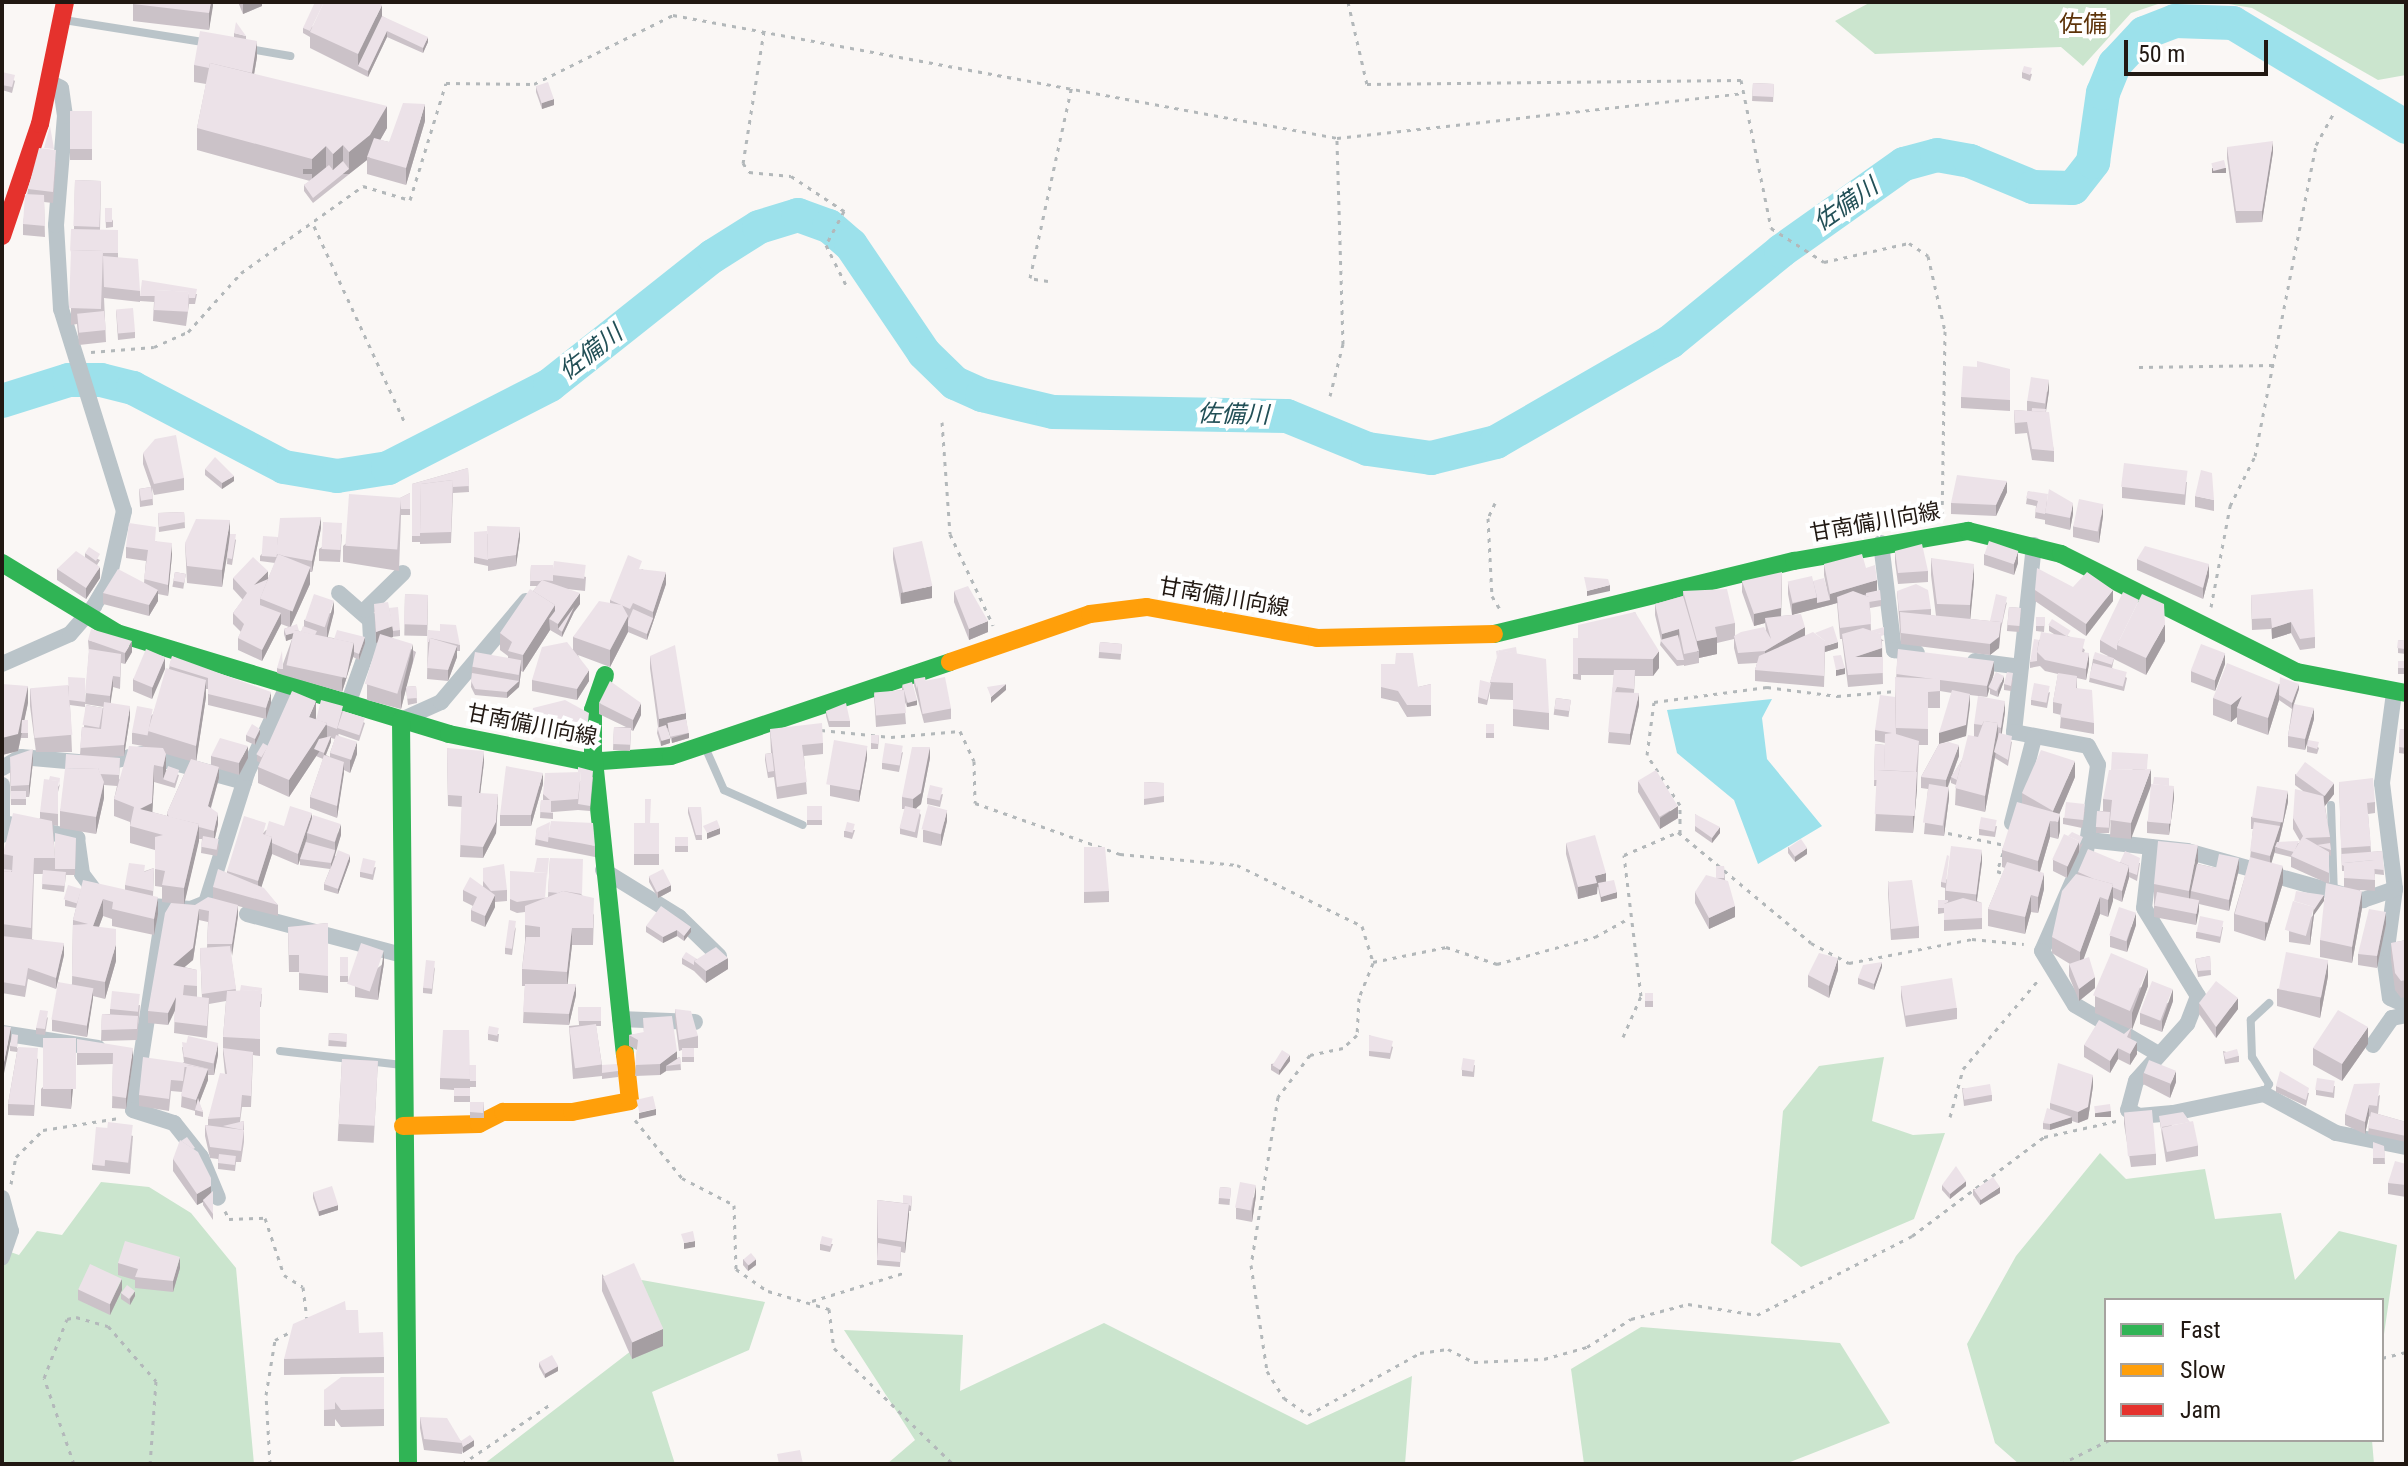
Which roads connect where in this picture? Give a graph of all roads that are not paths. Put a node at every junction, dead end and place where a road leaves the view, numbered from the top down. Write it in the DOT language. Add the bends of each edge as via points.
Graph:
graph roads {
  1 [pos="64,11"];
  2 [pos="290,56"];
  3 [pos="51,83"];
  4 [pos="2,236"];
  5 [pos="1881,543"];
  6 [pos="2034,545"];
  7 [pos="2,563"];
  8 [pos="403,573"];
  9 [pos="339,593"];
  10 [pos="527,600"];
  11 [pos="365,610"];
  12 [pos="84,617"];
  13 [pos="2,664"];
  14 [pos="2021,667"];
  15 [pos="605,675"];
  16 [pos="287,687"];
  17 [pos="2400,693"];
  18 [pos="348,704"];
  19 [pos="401,720"];
  20 [pos="2034,738"];
  21 [pos="704,746"];
  22 [pos="598,763"];
  23 [pos="2,768"];
  24 [pos="244,782"];
  25 [pos="2,785"];
  26 [pos="2331,805"];
  27 [pos="803,825"];
  28 [pos="3,829"];
  29 [pos="2089,840"];
  30 [pos="2005,844"];
  31 [pos="2151,847"];
  32 [pos="603,870"];
  33 [pos="2395,889"];
  34 [pos="2334,895"];
  35 [pos="164,909"];
  36 [pos="247,914"];
  37 [pos="402,955"];
  38 [pos="719,956"];
  39 [pos="2269,1003"];
  40 [pos="2406,1005"];
  41 [pos="2406,1015"];
  42 [pos="620,1019"];
  43 [pos="695,1022"];
  44 [pos="2,1033"];
  45 [pos="2373,1045"];
  46 [pos="280,1051"];
  47 [pos="126,1052"];
  48 [pos="2155,1052"];
  49 [pos="403,1065"];
  50 [pos="2264,1094"];
  51 [pos="403,1126"];
  52 [pos="2406,1147"];
  53 [pos="218,1198"];
  54 [pos="3,1201"];
  55 [pos="2,1257"];
  56 [pos="408,1464"];
  1 -- 2 [label="lane"];
  1 -- 3 [label="main road"];
  3 -- 4 [label="main road"];
  3 -- 12 [label="street" via="61,88 65,116 56,269 124,511 108,583"];
  5 -- 6 [label="main road, 甘南備川向線" via="1942,533"];
  5 -- 14 [label="street" via="1894,650"];
  5 -- 21 [label="main road, 甘南備川向線" via="1508,633 1442,641 1317,638 1147,607 1090,614"];
  6 -- 14 [label="street"];
  6 -- 17 [label="main road, 甘南備川向線" via="2317,679"];
  7 -- 12 [label="main road, 甘南備川向線"];
  8 -- 11 [label="street"];
  9 -- 11 [label="street"];
  10 -- 19 [label="street" via="441,702"];
  11 -- 18 [label="street" via="371,640"];
  12 -- 13 [label="street" via="70,634"];
  12 -- 16 [label="main road, 甘南備川向線"];
  14 -- 20 [label="street" via="2014,732"];
  15 -- 22 [label="main road" via="593,710"];
  16 -- 18 [label="main road, 甘南備川向線"];
  16 -- 24 [label="street"];
  17 -- 33 [label="street" via="2382,803"];
  18 -- 19 [label="main road, 甘南備川向線"];
  19 -- 22 [label="main road, 甘南備川向線" via="513,751"];
  19 -- 37 [label="main road"];
  20 -- 29 [label="street" via="2088,746 2096,754"];
  20 -- 30 [label="street"];
  21 -- 22 [label="main road, 甘南備川向線" via="643,761"];
  21 -- 27 [label="lane" via="724,790"];
  22 -- 32 [label="main road"];
  23 -- 24 [label="street" via="21,757 101,764 142,754"];
  24 -- 35 [label="street" via="206,903"];
  25 -- 28 [label="street"];
  26 -- 34 [label="lane"];
  28 -- 35 [label="street" via="77,838 82,874 97,895"];
  29 -- 31 [label="street"];
  29 -- 48 [label="street" via="2047,957 2075,1005"];
  31 -- 34 [label="street"];
  31 -- 48 [label="street" via="2144,908 2198,996 2187,1024"];
  32 -- 38 [label="street" via="679,917"];
  32 -- 42 [label="main road"];
  33 -- 34 [label="street" via="2370,900"];
  33 -- 40 [label="street" via="2386,987"];
  35 -- 47 [label="street"];
  36 -- 37 [label="street"];
  37 -- 49 [label="main road"];
  39 -- 50 [label="lane" via="2251,1020 2252,1057 2269,1084"];
  41 -- 45 [label="street" via="2392,1018"];
  42 -- 43 [label="street"];
  42 -- 51 [label="main road" via="630,1101 572,1112 503,1112 479,1124"];
  44 -- 47 [label="street"];
  46 -- 49 [label="lane"];
  47 -- 53 [label="street" via="133,1110 174,1123"];
  48 -- 50 [label="street" via="2136,1081 2128,1110 2139,1116"];
  49 -- 51 [label="main road"];
  50 -- 52 [label="street" via="2336,1133"];
  51 -- 56 [label="main road"];
  54 -- 55 [label="street" via="11,1231"];
}
